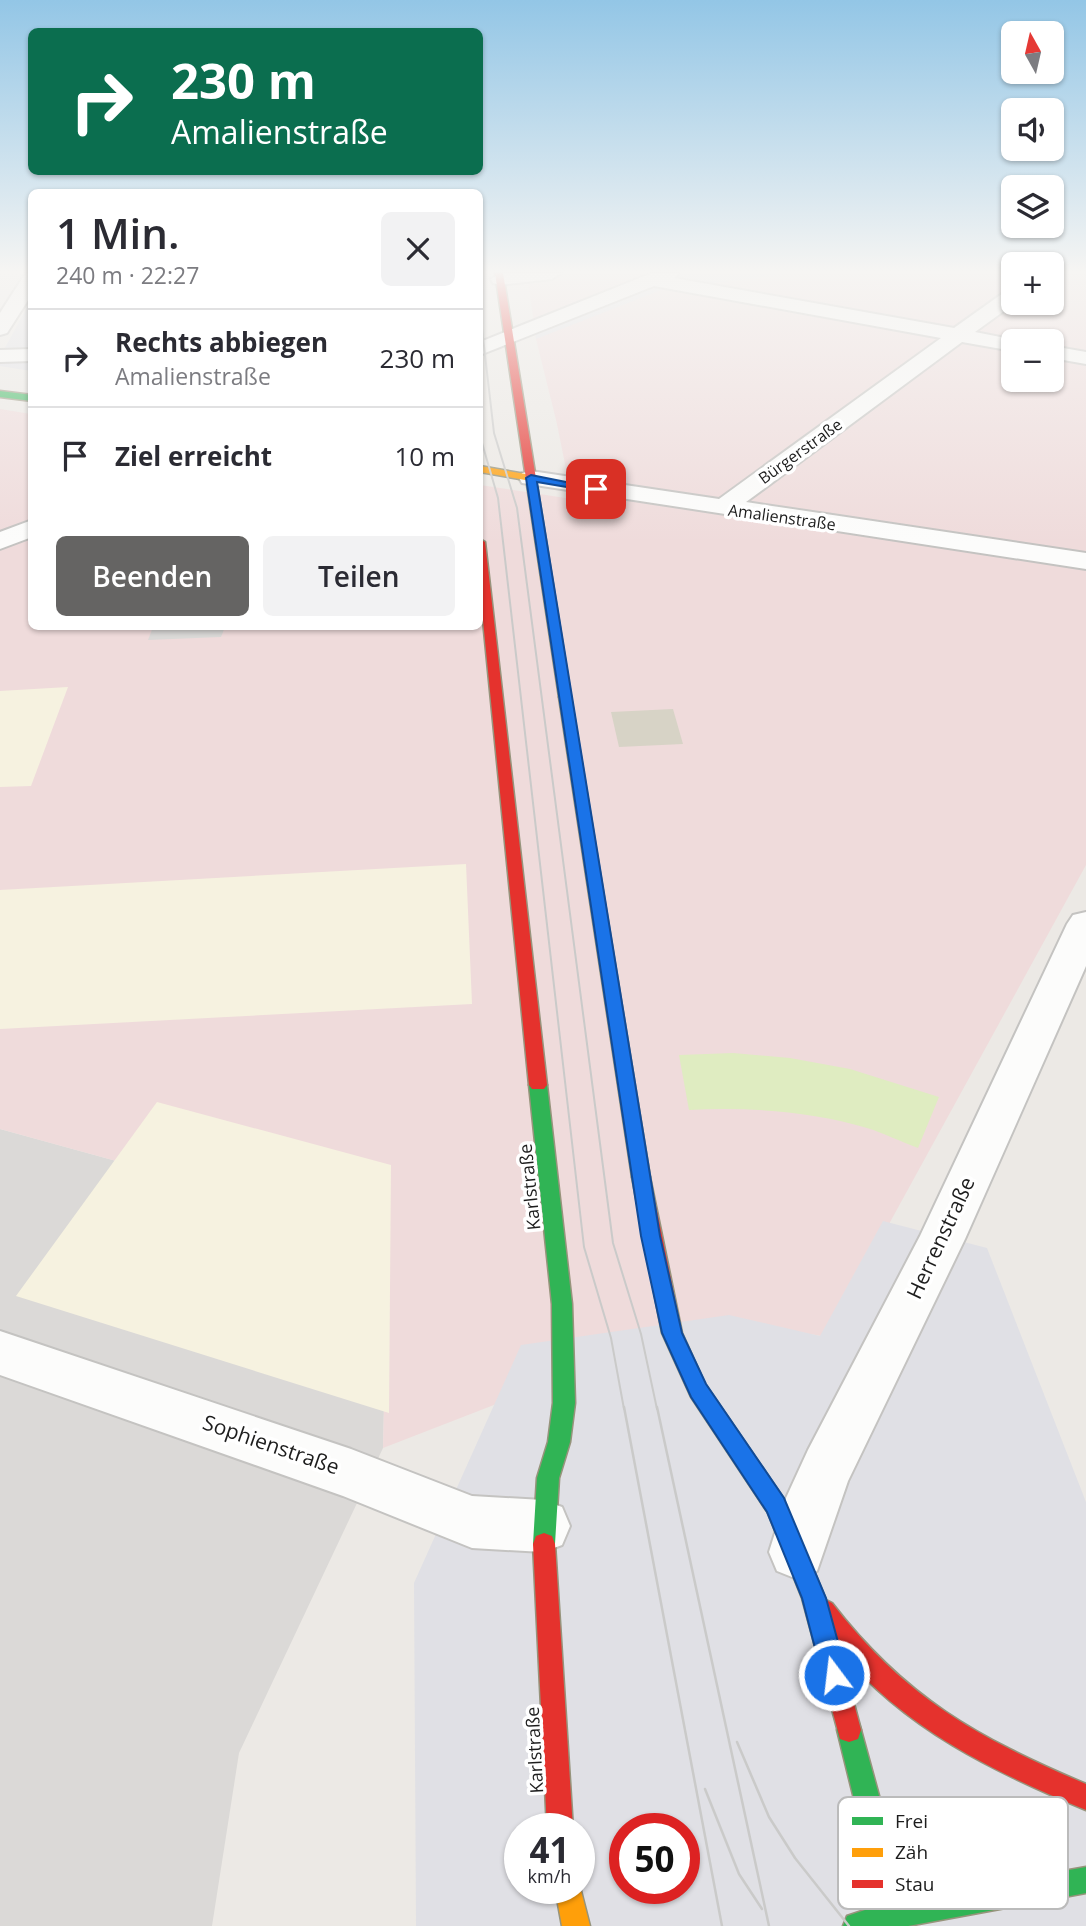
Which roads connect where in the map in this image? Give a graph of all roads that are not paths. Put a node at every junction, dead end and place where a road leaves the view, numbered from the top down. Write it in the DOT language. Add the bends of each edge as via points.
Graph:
graph roads {
  1 [pos="497,363"];
  2 [pos="921,363"];
  3 [pos="0,394"];
  4 [pos="28,398"];
  5 [pos="483,470"];
  6 [pos="531,478"];
  7 [pos="722,508"];
  8 [pos="28,530"];
  9 [pos="0,541"];
  10 [pos="1086,561"];
  11 [pos="483,570"];
  12 [pos="1086,924"];
  13 [pos="0,1353"];
  14 [pos="543,1526"];
  15 [pos="806,1575"];
  16 [pos="866,1797"];
  17 [pos="1086,1797"];
  18 [pos="559,1813"];
  19 [pos="1086,1880"];
  20 [pos="1068,1884"];
  21 [pos="571,1904"];
  22 [pos="947,1909"];
  23 [pos="890,1921"];
  24 [pos="576,1926"];
  25 [pos="857,1926"];
  1 -- 6 [label="main road"];
  2 -- 7 [label="street, Bürgerstraße"];
  3 -- 4 [label="main road"];
  5 -- 6 [label="main road, Amalienstraße"];
  6 -- 7 [label="street, Amalienstraße"];
  6 -- 15 [label="main road" via="644,1199 672,1333 698,1390 776,1506"];
  7 -- 10 [label="street, Amalienstraße"];
  8 -- 9 [label="street"];
  11 -- 14 [label="main road, Karlstraße" via="562,1304 564,1403"];
  12 -- 15 [label="street, Herrenstraße" via="942,1239 813,1498"];
  13 -- 14 [label="street, Sophienstraße" via="351,1474 472,1522"];
  14 -- 18 [label="main road, Karlstraße"];
  15 -- 16 [label="main road"];
  15 -- 17 [label="main road" via="847,1644 900,1697 970,1745"];
  19 -- 20 [label="main road"];
  21 -- 24 [label="main road"];
  22 -- 23 [label="main road"];
  23 -- 25 [label="main road"];
}
